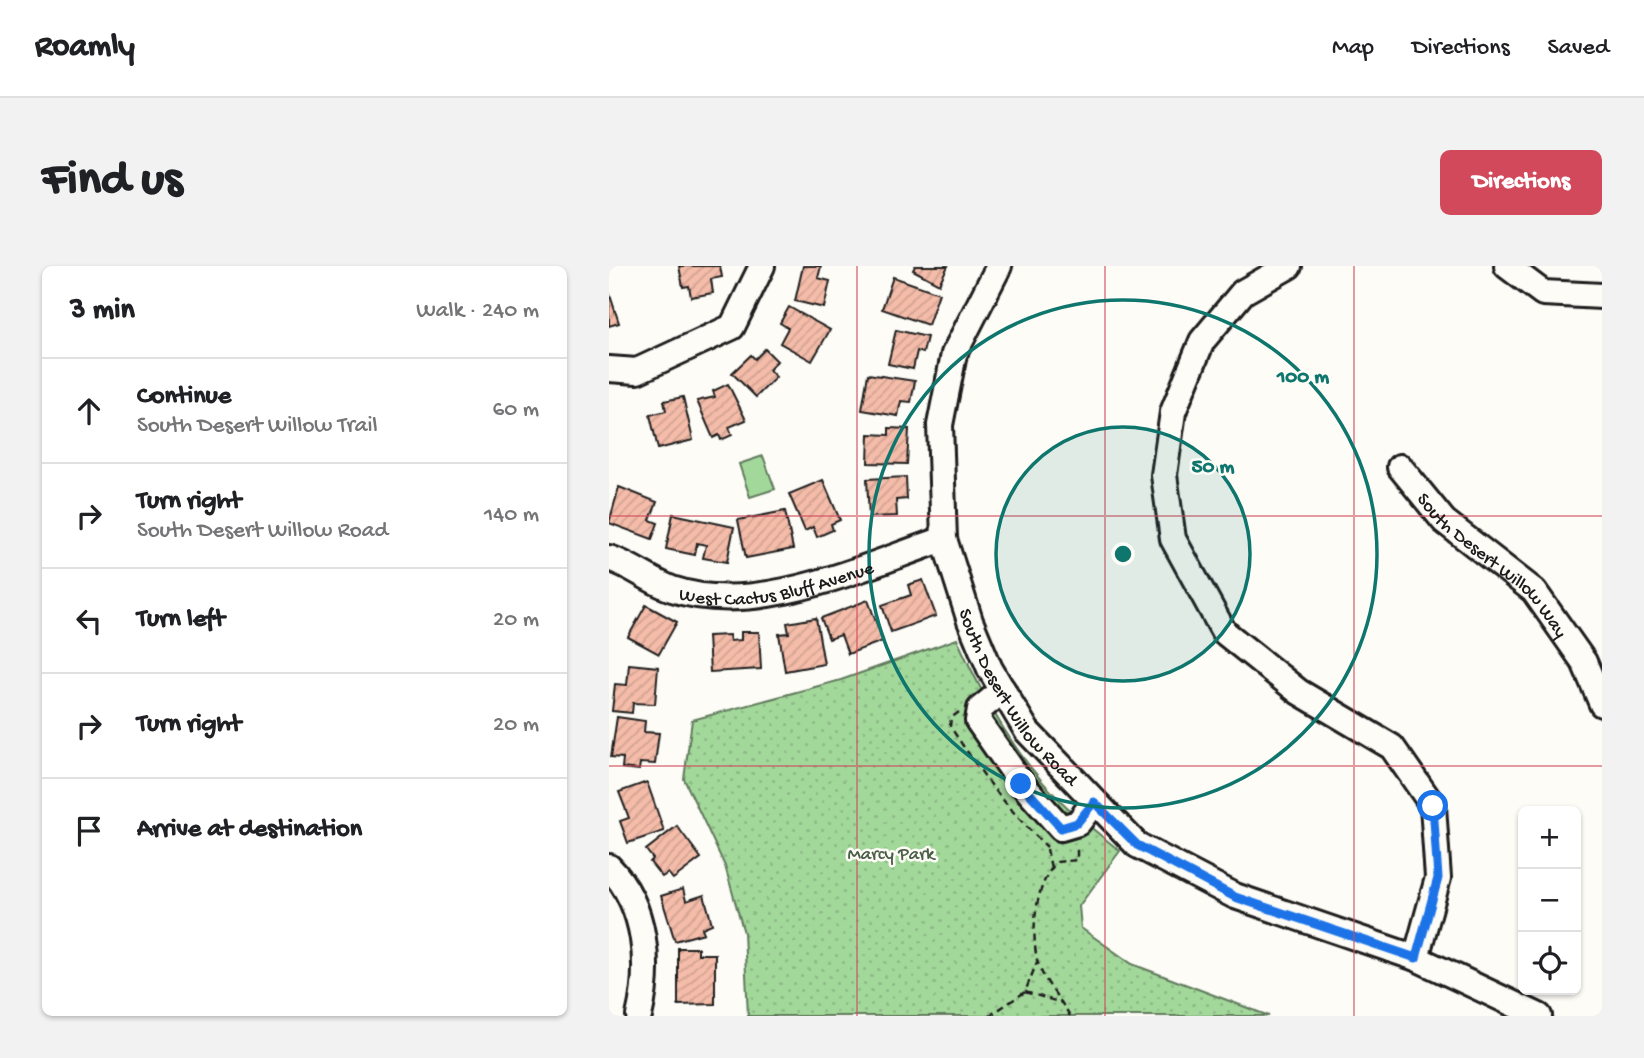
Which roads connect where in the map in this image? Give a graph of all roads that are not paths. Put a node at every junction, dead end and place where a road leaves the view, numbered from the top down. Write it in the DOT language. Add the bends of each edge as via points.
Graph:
graph roads {
  1 [pos="762,266"];
  2 [pos="999,266"];
  3 [pos="1289,266"];
  4 [pos="1507,266"];
  5 [pos="1602,296"];
  6 [pos="609,369"];
  7 [pos="1400,467"];
  8 [pos="944,539"];
  9 [pos="611,565"];
  10 [pos="1003,690"];
  11 [pos="1602,704"];
  12 [pos="1094,802"];
  13 [pos="609,867"];
  14 [pos="1416,958"];
  15 [pos="639,1016"];
  16 [pos="1539,1016"];
  1 -- 6 [label="street" via="732,327 637,372"];
  2 -- 8 [label="street, South Desert Willow Road" via="954,354 940,425"];
  3 -- 14 [label="street" via="1243,292 1202,341 1173,412 1165,463 1173,539 1224,632 1299,692 1392,747 1433,806 1438,878"];
  4 -- 5 [label="street" via="1543,293"];
  7 -- 11 [label="street, South Desert Willow Way" via="1444,521 1534,591 1584,662"];
  8 -- 9 [label="street, West Cactus Bluff Avenue" via="785,591 728,597 673,589"];
  8 -- 10 [label="street, South Desert Willow Road" via="970,621"];
  10 -- 12 [label="street, South Desert Willow Road" via="1027,731"];
  10 -- 12 [label="street" via="980,709 978,721 1021,784 1061,828 1077,823"];
  12 -- 14 [label="street, South Desert Willow Road" via="1137,845 1235,897"];
  13 -- 15 [label="street" via="619,878 646,947 646,987"];
  14 -- 16 [label="street, South Desert Willow Road"];
}
